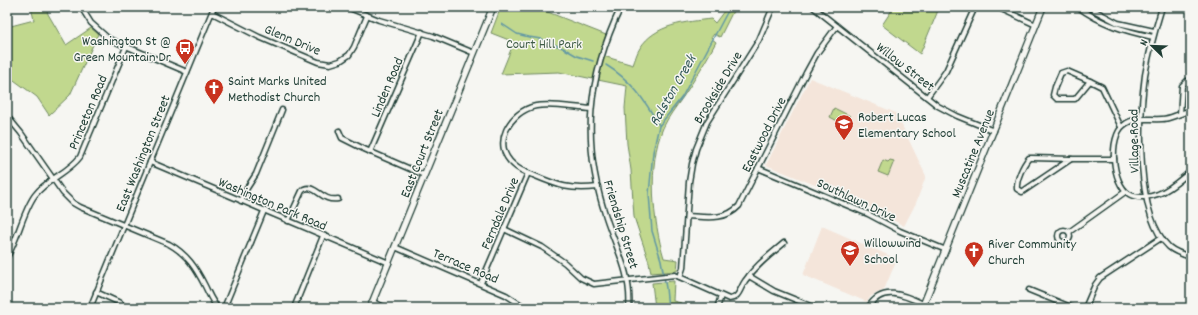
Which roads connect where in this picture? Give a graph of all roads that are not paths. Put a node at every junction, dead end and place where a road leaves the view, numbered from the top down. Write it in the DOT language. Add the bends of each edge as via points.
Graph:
graph roads {
  1 [pos="81,7"];
  2 [pos="214,7"];
  3 [pos="347,7"];
  4 [pos="493,7"];
  5 [pos="621,7"];
  6 [pos="773,7"];
  7 [pos="813,7"];
  8 [pos="975,7"];
  9 [pos="997,7"];
  10 [pos="1043,7"];
  11 [pos="1078,7"];
  12 [pos="1088,7"];
  13 [pos="1162,7"];
  14 [pos="212,13"];
  15 [pos="367,16"];
  16 [pos="1036,25"];
  17 [pos="838,26"];
  18 [pos="1154,31"];
  19 [pos="422,32"];
  20 [pos="1153,37"];
  21 [pos="126,47"];
  22 [pos="474,53"];
  23 [pos="187,72"];
  24 [pos="1090,81"];
  25 [pos="1191,81"];
  26 [pos="927,97"];
  27 [pos="591,109"];
  28 [pos="282,110"];
  29 [pos="1191,110"];
  30 [pos="1180,114"];
  31 [pos="7,116"];
  32 [pos="1142,119"];
  33 [pos="12,121"];
  34 [pos="7,124"];
  35 [pos="1121,127"];
  36 [pos="339,131"];
  37 [pos="994,131"];
  38 [pos="370,152"];
  39 [pos="1071,159"];
  40 [pos="1114,159"];
  41 [pos="150,162"];
  42 [pos="758,168"];
  43 [pos="1191,171"];
  44 [pos="528,173"];
  45 [pos="424,175"];
  46 [pos="53,180"];
  47 [pos="598,187"];
  48 [pos="1125,192"];
  49 [pos="1146,196"];
  50 [pos="338,200"];
  51 [pos="241,201"];
  52 [pos="264,210"];
  53 [pos="687,216"];
  54 [pos="288,221"];
  55 [pos="124,225"];
  56 [pos="504,229"];
  57 [pos="1069,232"];
  58 [pos="323,236"];
  59 [pos="1161,238"];
  60 [pos="784,243"];
  61 [pos="395,247"];
  62 [pos="946,250"];
  63 [pos="7,257"];
  64 [pos="1191,257"];
  65 [pos="388,263"];
  66 [pos="749,276"];
  67 [pos="680,277"];
  68 [pos="628,280"];
  69 [pos="481,283"];
  70 [pos="1029,290"];
  71 [pos="96,292"];
  72 [pos="721,296"];
  73 [pos="371,305"];
  74 [pos="923,306"];
  75 [pos="90,308"];
  76 [pos="127,308"];
  77 [pos="218,308"];
  78 [pos="224,308"];
  79 [pos="294,308"];
  80 [pos="386,308"];
  81 [pos="526,308"];
  82 [pos="628,308"];
  83 [pos="717,308"];
  84 [pos="816,308"];
  85 [pos="868,308"];
  86 [pos="932,308"];
  87 [pos="1073,308"];
  88 [pos="1086,308"];
  1 -- 21 [label="street" via="99,31"];
  2 -- 14 [label="street, East Washington Street"];
  3 -- 15 [label="street"];
  4 -- 22 [label="main road, East Court Street"];
  5 -- 27 [label="street, Friendship Street" via="601,56"];
  6 -- 53 [label="street, Brookside Drive" via="759,40 716,105 700,137 691,171"];
  7 -- 17 [label="street, Willow Street"];
  8 -- 26 [label="street" via="946,71"];
  9 -- 16 [label="street"];
  10 -- 16 [label="main road, Muscatine Avenue"];
  11 -- 20 [label="street" via="1106,24"];
  12 -- 18 [label="street" via="1118,23"];
  13 -- 18 [label="street, Village Road"];
  14 -- 15 [label="street, Glenn Drive" via="324,64 335,63 349,55"];
  14 -- 23 [label="street, East Washington Street"];
  15 -- 19 [label="street"];
  16 -- 37 [label="main road, Muscatine Avenue"];
  17 -- 26 [label="street, Willow Street"];
  17 -- 42 [label="street, Eastwood Drive" via="817,53"];
  18 -- 20 [label="street, Village Road"];
  19 -- 22 [label="street"];
  19 -- 38 [label="street, Linden Road"];
  20 -- 32 [label="street, Village Road" via="1145,76"];
  21 -- 23 [label="street"];
  21 -- 46 [label="street, Princeton Road" via="80,157"];
  22 -- 45 [label="main road, East Court Street"];
  23 -- 41 [label="street, East Washington Street"];
  24 -- 24 [label="street" via="1067,71 1061,73 1054,96 1057,99 1075,99"];
  24 -- 35 [label="street" via="1102,87"];
  25 -- 30 [label="street" via="1182,86"];
  26 -- 37 [label="street, Willow Street" via="949,113"];
  27 -- 44 [label="street" via="539,106 527,109 512,119 503,138 505,153 514,166"];
  27 -- 47 [label="street, Friendship Street" via="593,160"];
  28 -- 51 [label="street" via="256,174"];
  29 -- 30 [label="street"];
  30 -- 32 [label="street" via="1162,120"];
  31 -- 33 [label="street"];
  32 -- 35 [label="street" via="1129,121"];
  32 -- 49 [label="street, Village Road"];
  33 -- 34 [label="street"];
  33 -- 46 [label="street"];
  35 -- 40 [label="street" via="1115,139"];
  36 -- 38 [label="street" via="342,138"];
  37 -- 62 [label="main road, Muscatine Avenue"];
  38 -- 45 [label="street"];
  39 -- 39 [label="street" via="1029,158 1016,184 1017,189 1023,192"];
  39 -- 40 [label="street"];
  40 -- 48 [label="street" via="1118,180"];
  41 -- 51 [label="street, Washington Park Road"];
  41 -- 55 [label="street, East Washington Street"];
  42 -- 53 [label="street, Eastwood Drive" via="742,200 732,212 726,216 716,217"];
  42 -- 62 [label="street, Southlawn Drive"];
  43 -- 49 [label="street" via="1162,192"];
  44 -- 47 [label="street" via="564,187"];
  44 -- 56 [label="street, Ferndale Drive"];
  45 -- 61 [label="main road, East Court Street"];
  46 -- 55 [label="street" via="73,203"];
  46 -- 63 [label="street, Princeton Road" via="34,196"];
  47 -- 68 [label="street, Friendship Street"];
  48 -- 49 [label="street" via="1134,196"];
  48 -- 57 [label="street"];
  49 -- 59 [label="street, Village Road" via="1153,222"];
  50 -- 54 [label="street" via="329,200 311,188 304,189"];
  51 -- 52 [label="street, Washington Park Road"];
  52 -- 54 [label="street, Washington Park Road"];
  52 -- 78 [label="street"];
  53 -- 67 [label="street, Brookside Drive"];
  54 -- 58 [label="street, Washington Park Road"];
  55 -- 71 [label="street, East Washington Street"];
  55 -- 77 [label="street" via="169,244 184,254 195,267"];
  56 -- 68 [label="street" via="542,247 584,280 599,284"];
  56 -- 69 [label="street, Ferndale Drive"];
  58 -- 65 [label="street, Washington Park Road"];
  58 -- 79 [label="street"];
  59 -- 64 [label="street, Village Road" via="1173,250"];
  59 -- 88 [label="street" via="1100,278"];
  60 -- 66 [label="street" via="754,268"];
  61 -- 65 [label="main road, East Court Street"];
  61 -- 69 [label="street, Terrace Road"];
  62 -- 74 [label="main road, Muscatine Avenue"];
  65 -- 73 [label="main road, East Court Street"];
  66 -- 72 [label="street" via="732,299"];
  66 -- 84 [label="street" via="774,291"];
  67 -- 68 [label="street" via="670,275"];
  67 -- 72 [label="street"];
  68 -- 82 [label="street, Friendship Street"];
  69 -- 81 [label="street, Terrace Road"];
  70 -- 87 [label="street"];
  71 -- 75 [label="street, East Washington Street"];
  71 -- 76 [label="street"];
  72 -- 83 [label="street"];
  73 -- 80 [label="street"];
  74 -- 85 [label="street" via="901,294 891,294 876,299"];
  74 -- 86 [label="street"];
}
